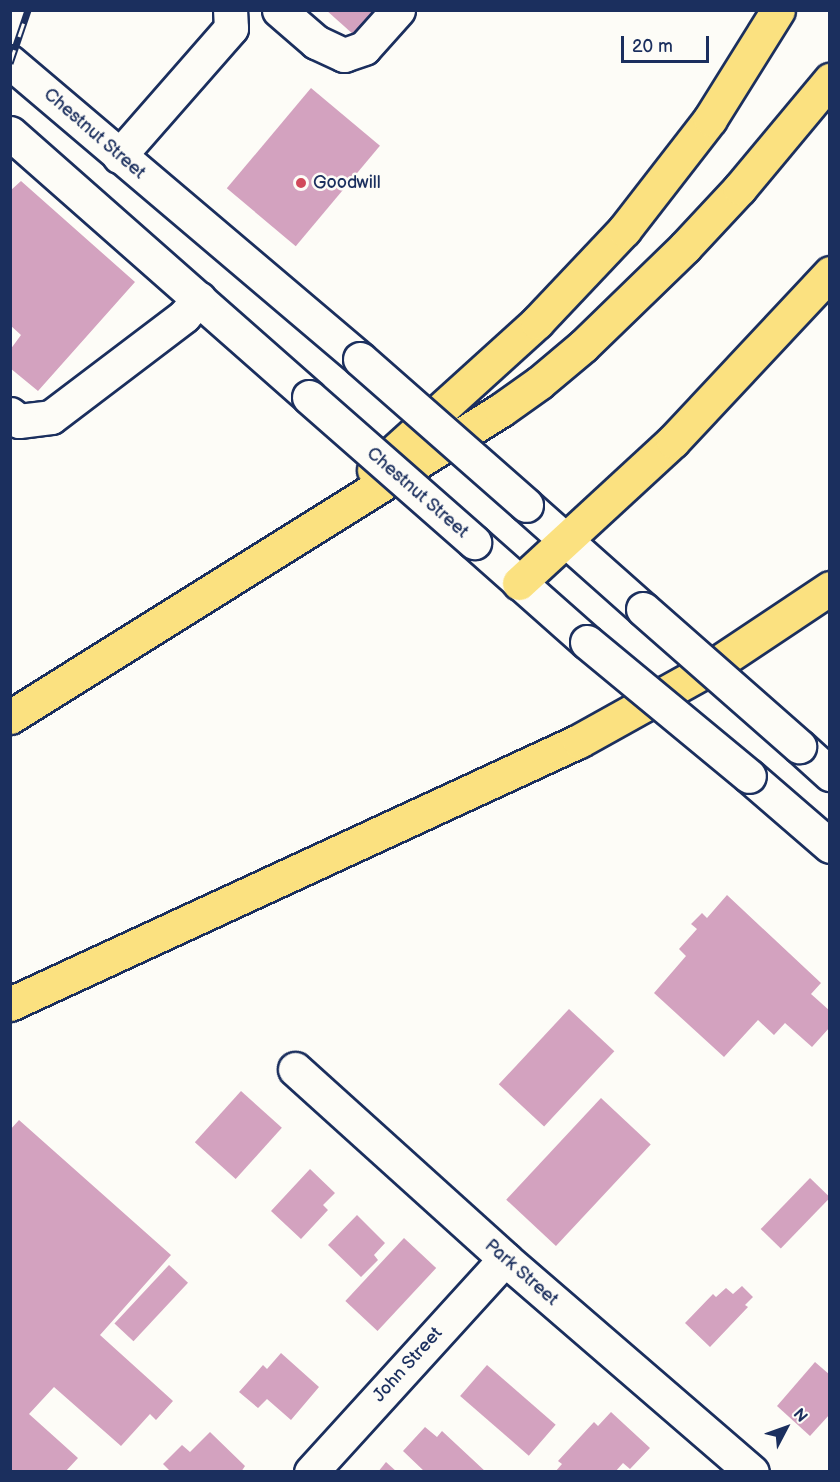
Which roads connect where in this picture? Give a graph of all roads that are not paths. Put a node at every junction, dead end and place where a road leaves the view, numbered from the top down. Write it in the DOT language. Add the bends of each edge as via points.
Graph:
graph roads {
  1 [pos="230,10"];
  2 [pos="279,10"];
  3 [pos="398,10"];
  4 [pos="778,10"];
  5 [pos="10,62"];
  6 [pos="830,80"];
  7 [pos="10,133"];
  8 [pos="119,156"];
  9 [pos="830,273"];
  10 [pos="199,299"];
  11 [pos="10,414"];
  12 [pos="566,540"];
  13 [pos="282,546"];
  14 [pos="519,583"];
  15 [pos="830,588"];
  16 [pos="10,717"];
  17 [pos="830,774"];
  18 [pos="830,846"];
  19 [pos="10,1004"];
  20 [pos="295,1069"];
  21 [pos="505,1259"];
  22 [pos="311,1472"];
  23 [pos="752,1472"];
  1 -- 8 [label="street" via="231,28"];
  2 -- 3 [label="street" via="316,42 344,55 364,48"];
  4 -- 13 [label="highway" via="711,119 598,258 480,376"];
  5 -- 8 [label="street, Chestnut Street"];
  6 -- 13 [label="highway" via="714,216 583,346 501,411"];
  7 -- 10 [label="street, Chestnut Street"];
  8 -- 12 [label="street, Chestnut Street, bridge" via="360,359"];
  9 -- 12 [label="highway" via="697,416"];
  10 -- 11 [label="street" via="184,316 51,417 19,422"];
  10 -- 14 [label="street, Chestnut Street, bridge"];
  12 -- 14 [label="highway"];
  12 -- 17 [label="street, Chestnut Street, bridge"];
  13 -- 16 [label="highway"];
  14 -- 18 [label="street, Chestnut Street, bridge"];
  15 -- 19 [label="highway" via="710,668 579,741"];
  20 -- 21 [label="street, Park Street"];
  21 -- 22 [label="street, John Street"];
  21 -- 23 [label="street, Park Street"];
}
